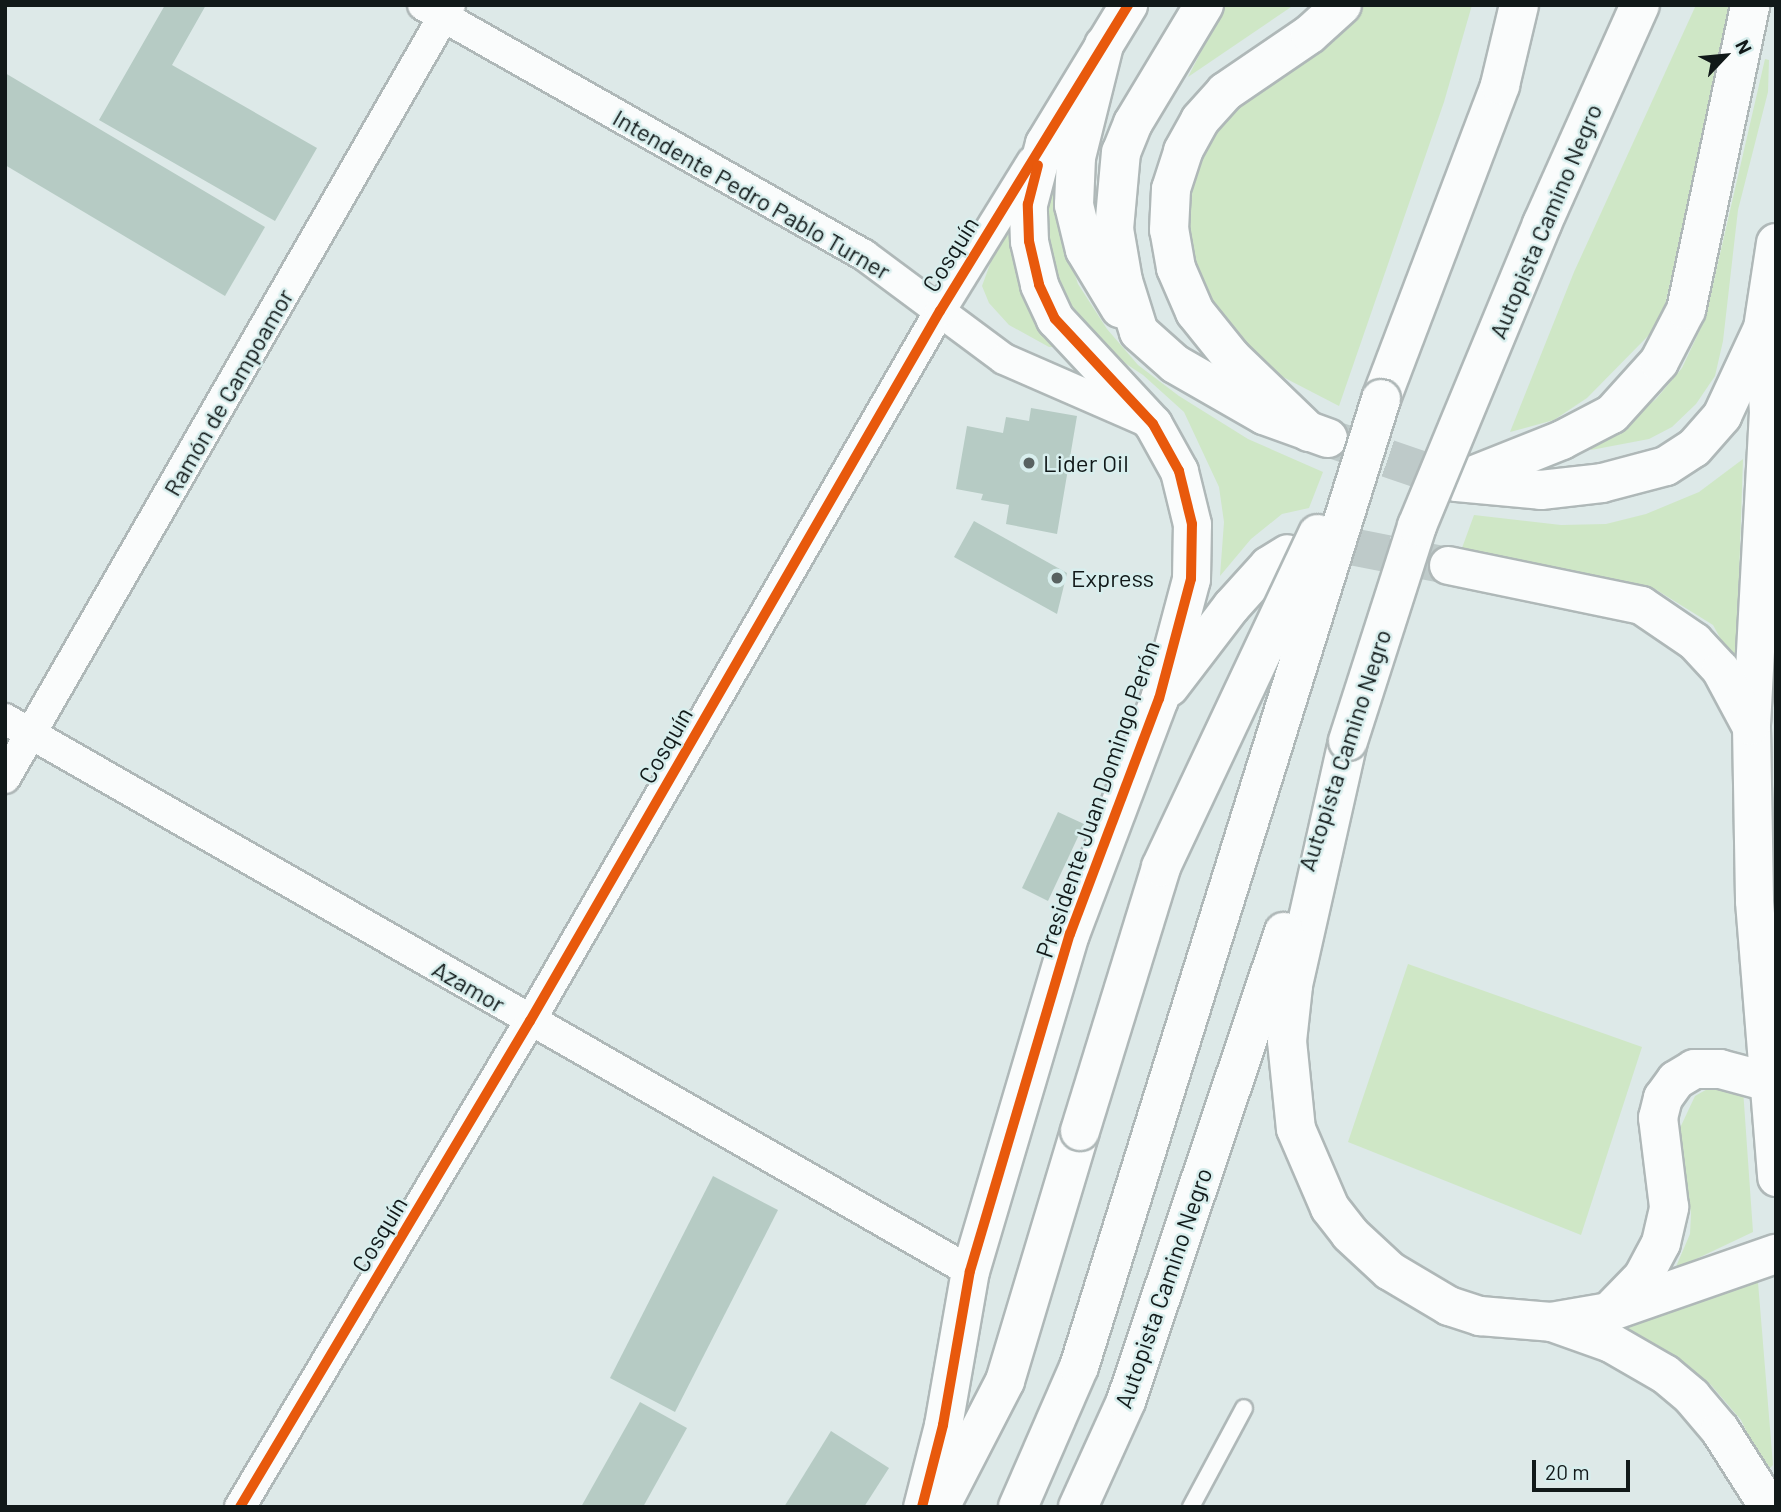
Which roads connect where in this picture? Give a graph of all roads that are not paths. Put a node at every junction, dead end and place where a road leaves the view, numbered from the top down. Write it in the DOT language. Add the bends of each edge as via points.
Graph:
graph roads {
  1 [pos="1128,5"];
  2 [pos="1204,5"];
  3 [pos="1342,5"];
  4 [pos="1519,5"];
  5 [pos="1640,5"];
  6 [pos="1751,5"];
  7 [pos="439,9"];
  8 [pos="1104,45"];
  9 [pos="1044,143"];
  10 [pos="1776,243"];
  11 [pos="940,311"];
  12 [pos="1763,328"];
  13 [pos="1139,332"];
  14 [pos="1381,399"];
  15 [pos="1153,424"];
  16 [pos="1287,553"];
  17 [pos="1448,565"];
  18 [pos="1159,699"];
  19 [pos="5,719"];
  20 [pos="1751,726"];
  21 [pos="32,734"];
  22 [pos="1348,741"];
  23 [pos="5,778"];
  24 [pos="530,1021"];
  25 [pos="1772,1086"];
  26 [pos="1776,1177"];
  27 [pos="1776,1254"];
  28 [pos="970,1271"];
  29 [pos="1609,1312"];
  30 [pos="1551,1322"];
  31 [pos="1244,1408"];
  32 [pos="240,1507"];
  33 [pos="922,1507"];
  34 [pos="940,1507"];
  35 [pos="1018,1507"];
  36 [pos="1079,1507"];
  37 [pos="1191,1507"];
  38 [pos="1769,1507"];
  1 -- 8 [label="street, Cosquín"];
  2 -- 13 [label="main road" via="1133,123 1121,152 1114,229 1123,281"];
  3 -- 13 [label="main road" via="1310,34 1225,92 1200,120 1176,171 1169,230 1176,268 1195,312 1232,358 1319,435 1208,385"];
  4 -- 14 [label="main road" via="1500,85"];
  5 -- 22 [label="main road, Autopista Camino Negro, bridge" via="1542,224 1417,526"];
  6 -- 12 [label="main road" via="1686,310 1664,354 1636,392 1612,414 1521,458 1457,482 1541,490 1602,483 1666,466 1695,448 1722,416"];
  7 -- 11 [label="street, Intendente Pedro Pablo Turner" via="864,255"];
  7 -- 21 [label="street, Ramón de Campoamor"];
  8 -- 9 [label="street, Cosquín"];
  8 -- 13 [label="main road" via="1076,157 1074,205 1084,250"];
  9 -- 11 [label="street, Cosquín"];
  9 -- 15 [label="street, Presidente Juan Domingo Perón" via="1028,204 1029,241 1039,284 1055,319"];
  10 -- 12 [label="main road"];
  11 -- 15 [label="street, Intendente Pedro Pablo Turner" via="1004,359"];
  11 -- 24 [label="street, Cosquín"];
  12 -- 20 [label="street" via="1768,411"];
  14 -- 34 [label="main road, bridge" via="1161,866 1005,1381"];
  14 -- 35 [label="main road, bridge" via="1079,1367"];
  15 -- 18 [label="street, Presidente Juan Domingo Perón" via="1180,471 1192,524 1191,579"];
  16 -- 18 [label="street" via="1268,565 1231,606"];
  17 -- 20 [label="street" via="1641,606 1694,640 1720,669"];
  18 -- 28 [label="street, Presidente Juan Domingo Perón" via="1070,934"];
  19 -- 21 [label="street, Azamor"];
  20 -- 25 [label="street" via="1754,901"];
  21 -- 23 [label="street, Ramón de Campoamor"];
  21 -- 24 [label="street, Azamor"];
  22 -- 30 [label="main road" via="1293,986 1287,1041 1296,1129 1330,1208 1390,1271 1449,1306 1480,1316"];
  22 -- 36 [label="main road, Autopista Camino Negro" via="1126,1401"];
  24 -- 28 [label="street, Azamor"];
  24 -- 32 [label="street, Cosquín"];
  25 -- 26 [label="street"];
  25 -- 29 [label="main road" via="1720,1069 1694,1069 1676,1080 1662,1098 1659,1137 1669,1207 1661,1243 1643,1277"];
  27 -- 29 [label="main road"];
  28 -- 33 [label="street, Presidente Juan Domingo Perón" via="943,1425"];
  29 -- 30 [label="main road"];
  30 -- 38 [label="main road" via="1611,1343 1665,1374 1720,1430"];
  31 -- 37 [label="lane"];
}
